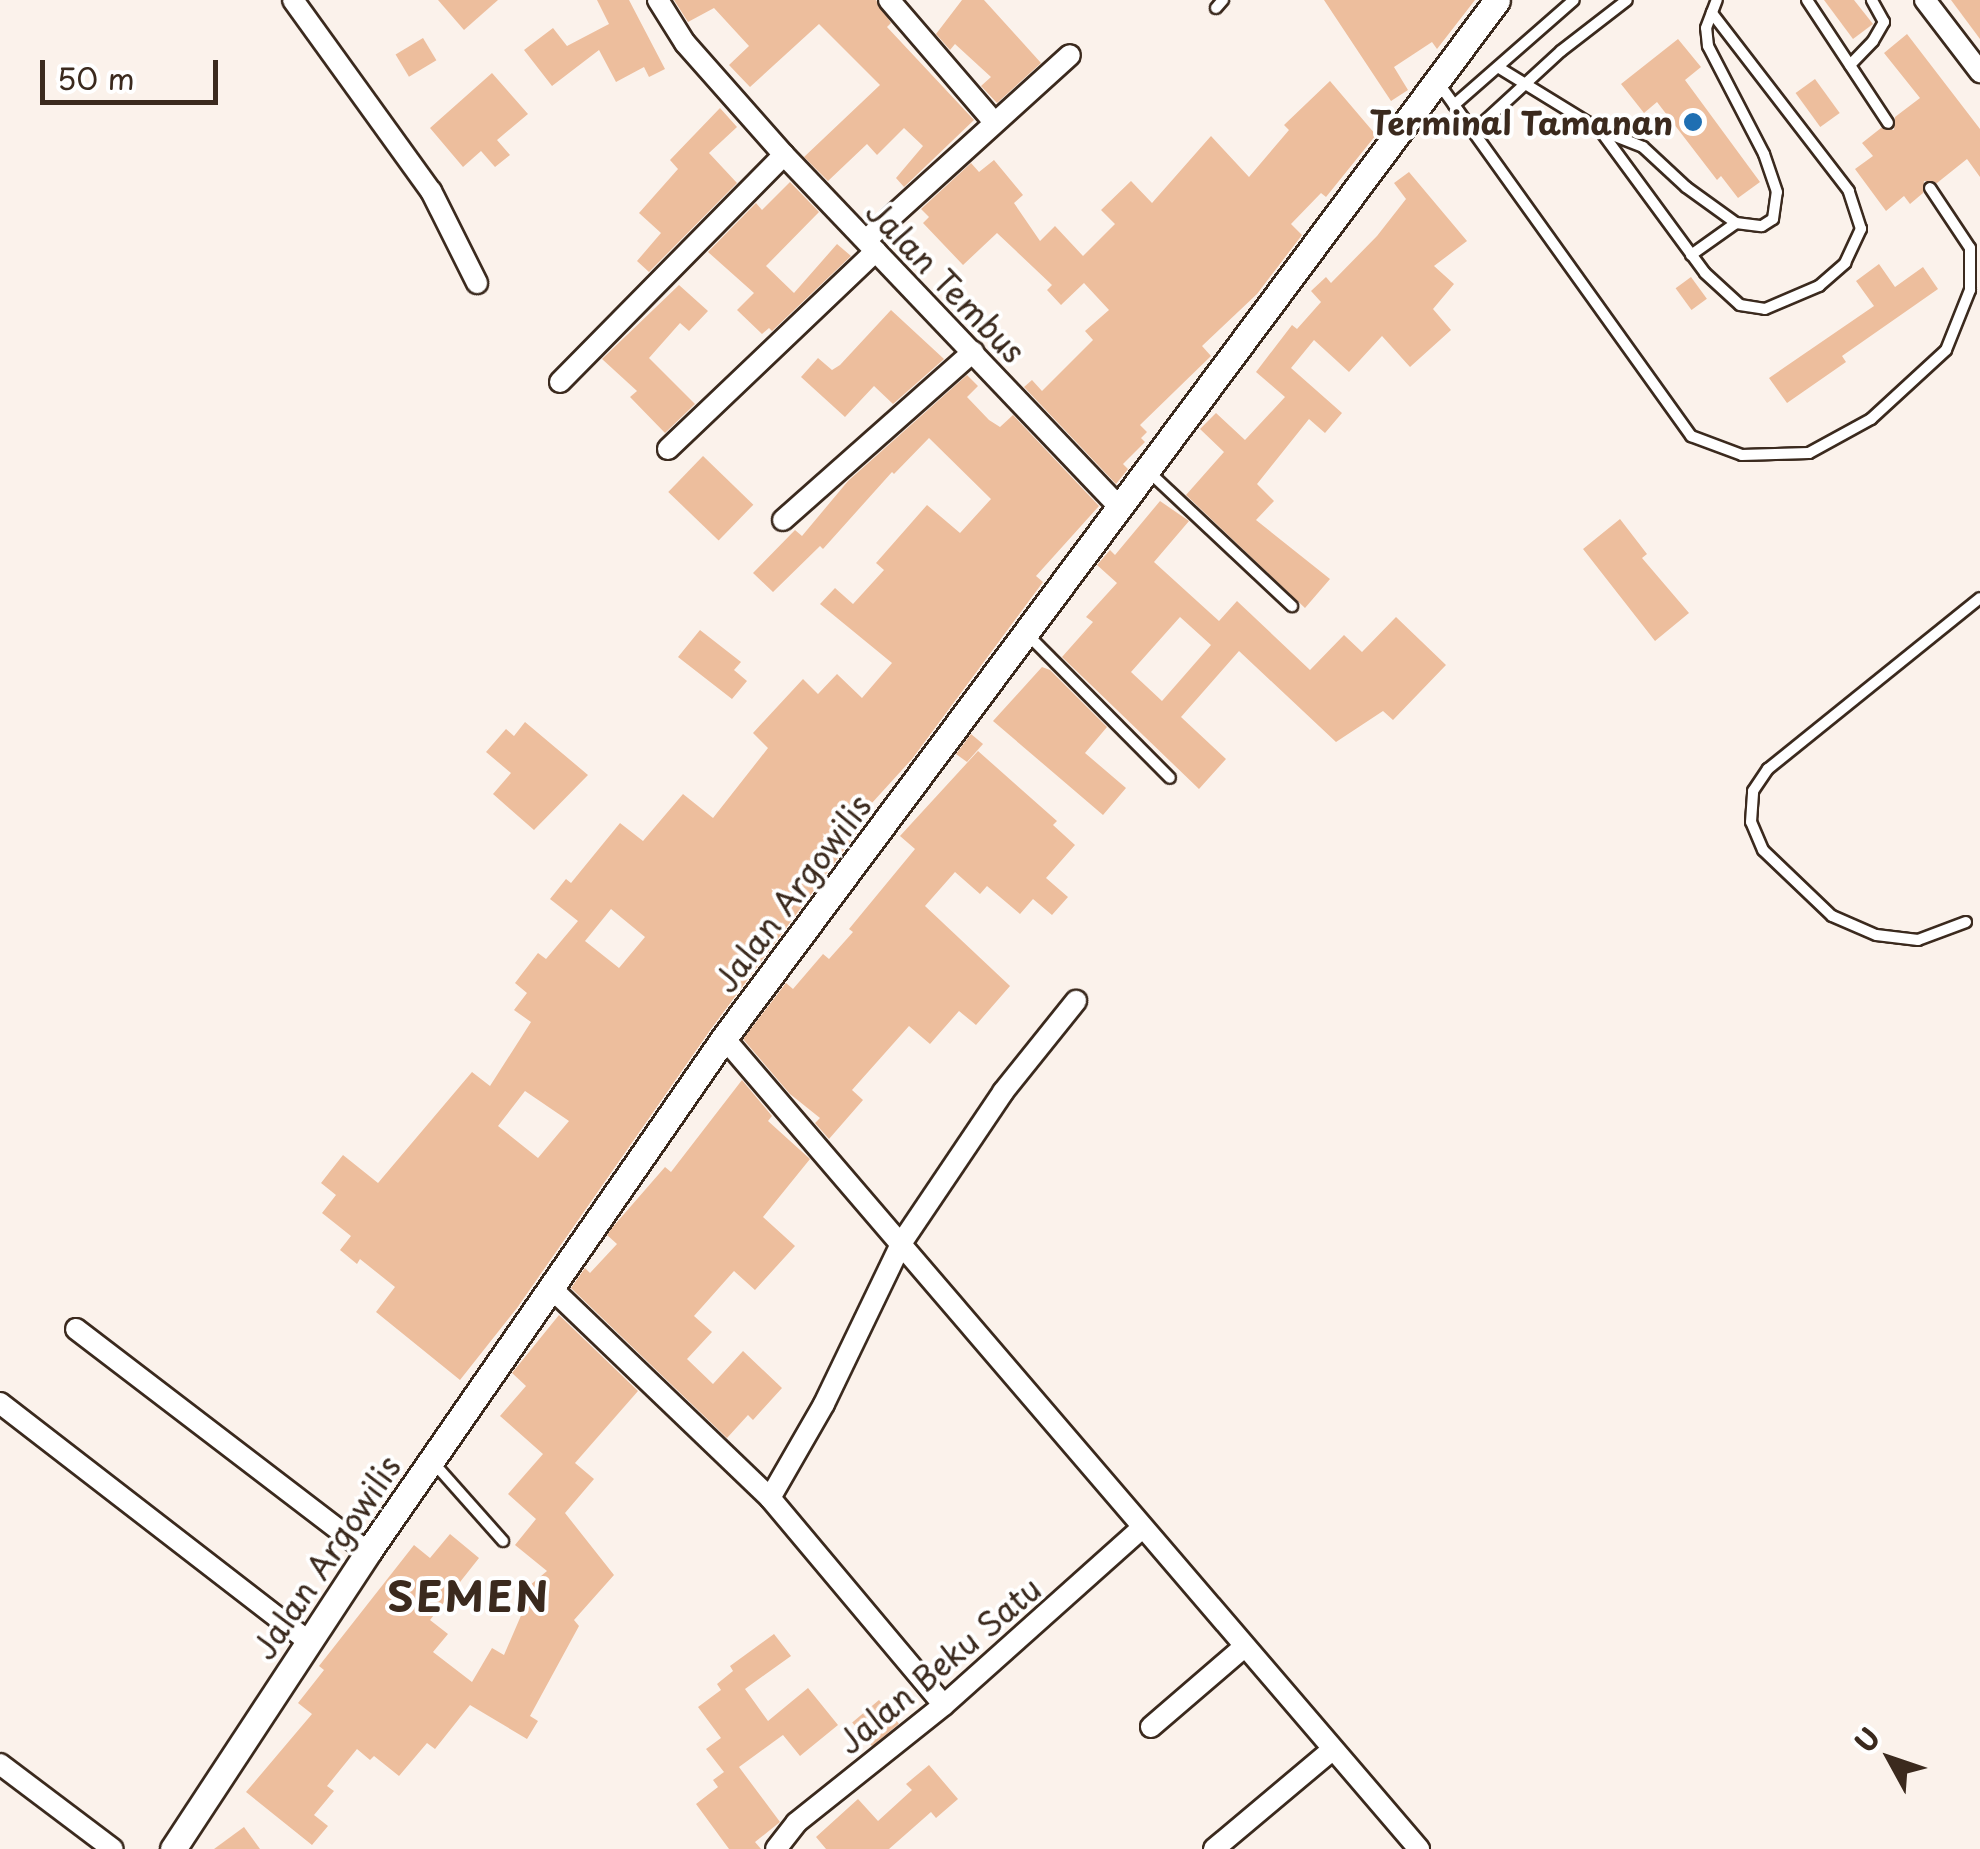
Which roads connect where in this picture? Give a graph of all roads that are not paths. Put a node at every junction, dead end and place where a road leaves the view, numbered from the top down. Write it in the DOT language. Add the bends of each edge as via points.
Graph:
graph roads {
  1 [pos="293,0"];
  2 [pos="658,0"];
  3 [pos="889,0"];
  4 [pos="1497,0"];
  5 [pos="1574,0"];
  6 [pos="1628,0"];
  7 [pos="1717,0"];
  8 [pos="1807,0"];
  9 [pos="1872,0"];
  10 [pos="1926,0"];
  11 [pos="1712,13"];
  12 [pos="1070,55"];
  13 [pos="1850,65"];
  14 [pos="1501,69"];
  15 [pos="1980,72"];
  16 [pos="1437,81"];
  17 [pos="1523,86"];
  18 [pos="1454,106"];
  19 [pos="994,122"];
  20 [pos="1888,123"];
  21 [pos="1600,130"];
  22 [pos="1474,131"];
  23 [pos="784,155"];
  24 [pos="1930,188"];
  25 [pos="1736,223"];
  26 [pos="871,246"];
  27 [pos="1691,255"];
  28 [pos="476,283"];
  29 [pos="972,352"];
  30 [pos="560,382"];
  31 [pos="668,449"];
  32 [pos="1146,469"];
  33 [pos="1118,507"];
  34 [pos="783,520"];
  35 [pos="1980,598"];
  36 [pos="1292,606"];
  37 [pos="1025,633"];
  38 [pos="1170,778"];
  39 [pos="1966,922"];
  40 [pos="1076,1001"];
  41 [pos="724,1038"];
  42 [pos="902,1242"];
  43 [pos="550,1287"];
  44 [pos="76,1329"];
  45 [pos="0,1402"];
  46 [pos="431,1460"];
  47 [pos="770,1498"];
  48 [pos="1142,1528"];
  49 [pos="503,1541"];
  50 [pos="368,1552"];
  51 [pos="308,1640"];
  52 [pos="1244,1648"];
  53 [pos="944,1705"];
  54 [pos="1151,1727"];
  55 [pos="1332,1750"];
  56 [pos="0,1764"];
  57 [pos="114,1849"];
  58 [pos="173,1849"];
  59 [pos="776,1849"];
  60 [pos="1214,1849"];
  61 [pos="1419,1849"];
  1 -- 28 [label="street" via="431,191"];
  2 -- 23 [label="street, Jalan Tembus" via="685,42"];
  3 -- 19 [label="street"];
  4 -- 16 [label="street, Jalan Argowilis"];
  5 -- 14 [label="lane"];
  6 -- 17 [label="lane"];
  7 -- 11 [label="lane"];
  8 -- 13 [label="lane"];
  9 -- 13 [label="lane" via="1884,22"];
  10 -- 15 [label="street"];
  11 -- 25 [label="lane" via="1708,46 1777,192 1773,219 1762,226"];
  11 -- 27 [label="lane" via="1849,192 1862,229 1845,263 1819,286 1764,309 1740,304"];
  12 -- 19 [label="street"];
  13 -- 20 [label="lane"];
  14 -- 17 [label="lane"];
  14 -- 18 [label="lane"];
  16 -- 18 [label="lane"];
  16 -- 32 [label="street, Jalan Argowilis"];
  17 -- 21 [label="lane"];
  17 -- 22 [label="lane"];
  18 -- 22 [label="lane"];
  19 -- 26 [label="street"];
  21 -- 25 [label="lane" via="1643,146"];
  21 -- 27 [label="lane"];
  22 -- 24 [label="lane" via="1692,436 1742,455 1809,453 1872,419 1946,350 1970,290 1970,248"];
  23 -- 26 [label="street, Jalan Tembus"];
  23 -- 30 [label="street"];
  25 -- 27 [label="lane"];
  26 -- 29 [label="street, Jalan Tembus"];
  26 -- 31 [label="street"];
  29 -- 33 [label="street, Jalan Tembus"];
  29 -- 34 [label="street"];
  32 -- 33 [label="street, Jalan Argowilis"];
  32 -- 36 [label="lane"];
  33 -- 37 [label="street, Jalan Argowilis"];
  35 -- 39 [label="lane" via="1768,769 1754,791 1750,822 1763,850 1832,916 1876,935 1918,940"];
  37 -- 38 [label="lane"];
  37 -- 41 [label="street, Jalan Argowilis"];
  40 -- 42 [label="street" via="1003,1092"];
  41 -- 42 [label="street"];
  41 -- 43 [label="street, Jalan Argowilis"];
  42 -- 47 [label="street"];
  42 -- 48 [label="street"];
  43 -- 46 [label="street, Jalan Argowilis"];
  43 -- 47 [label="street"];
  44 -- 50 [label="street"];
  45 -- 51 [label="street"];
  46 -- 49 [label="lane"];
  46 -- 50 [label="street, Jalan Argowilis"];
  47 -- 53 [label="street"];
  48 -- 52 [label="street"];
  48 -- 53 [label="street, Jalan Beku Satu"];
  50 -- 51 [label="street, Jalan Argowilis"];
  51 -- 58 [label="street, Jalan Argowilis"];
  52 -- 54 [label="street"];
  52 -- 55 [label="street"];
  53 -- 59 [label="street, Jalan Beku Satu" via="796,1823"];
  55 -- 60 [label="street"];
  55 -- 61 [label="street"];
  56 -- 57 [label="street"];
}
